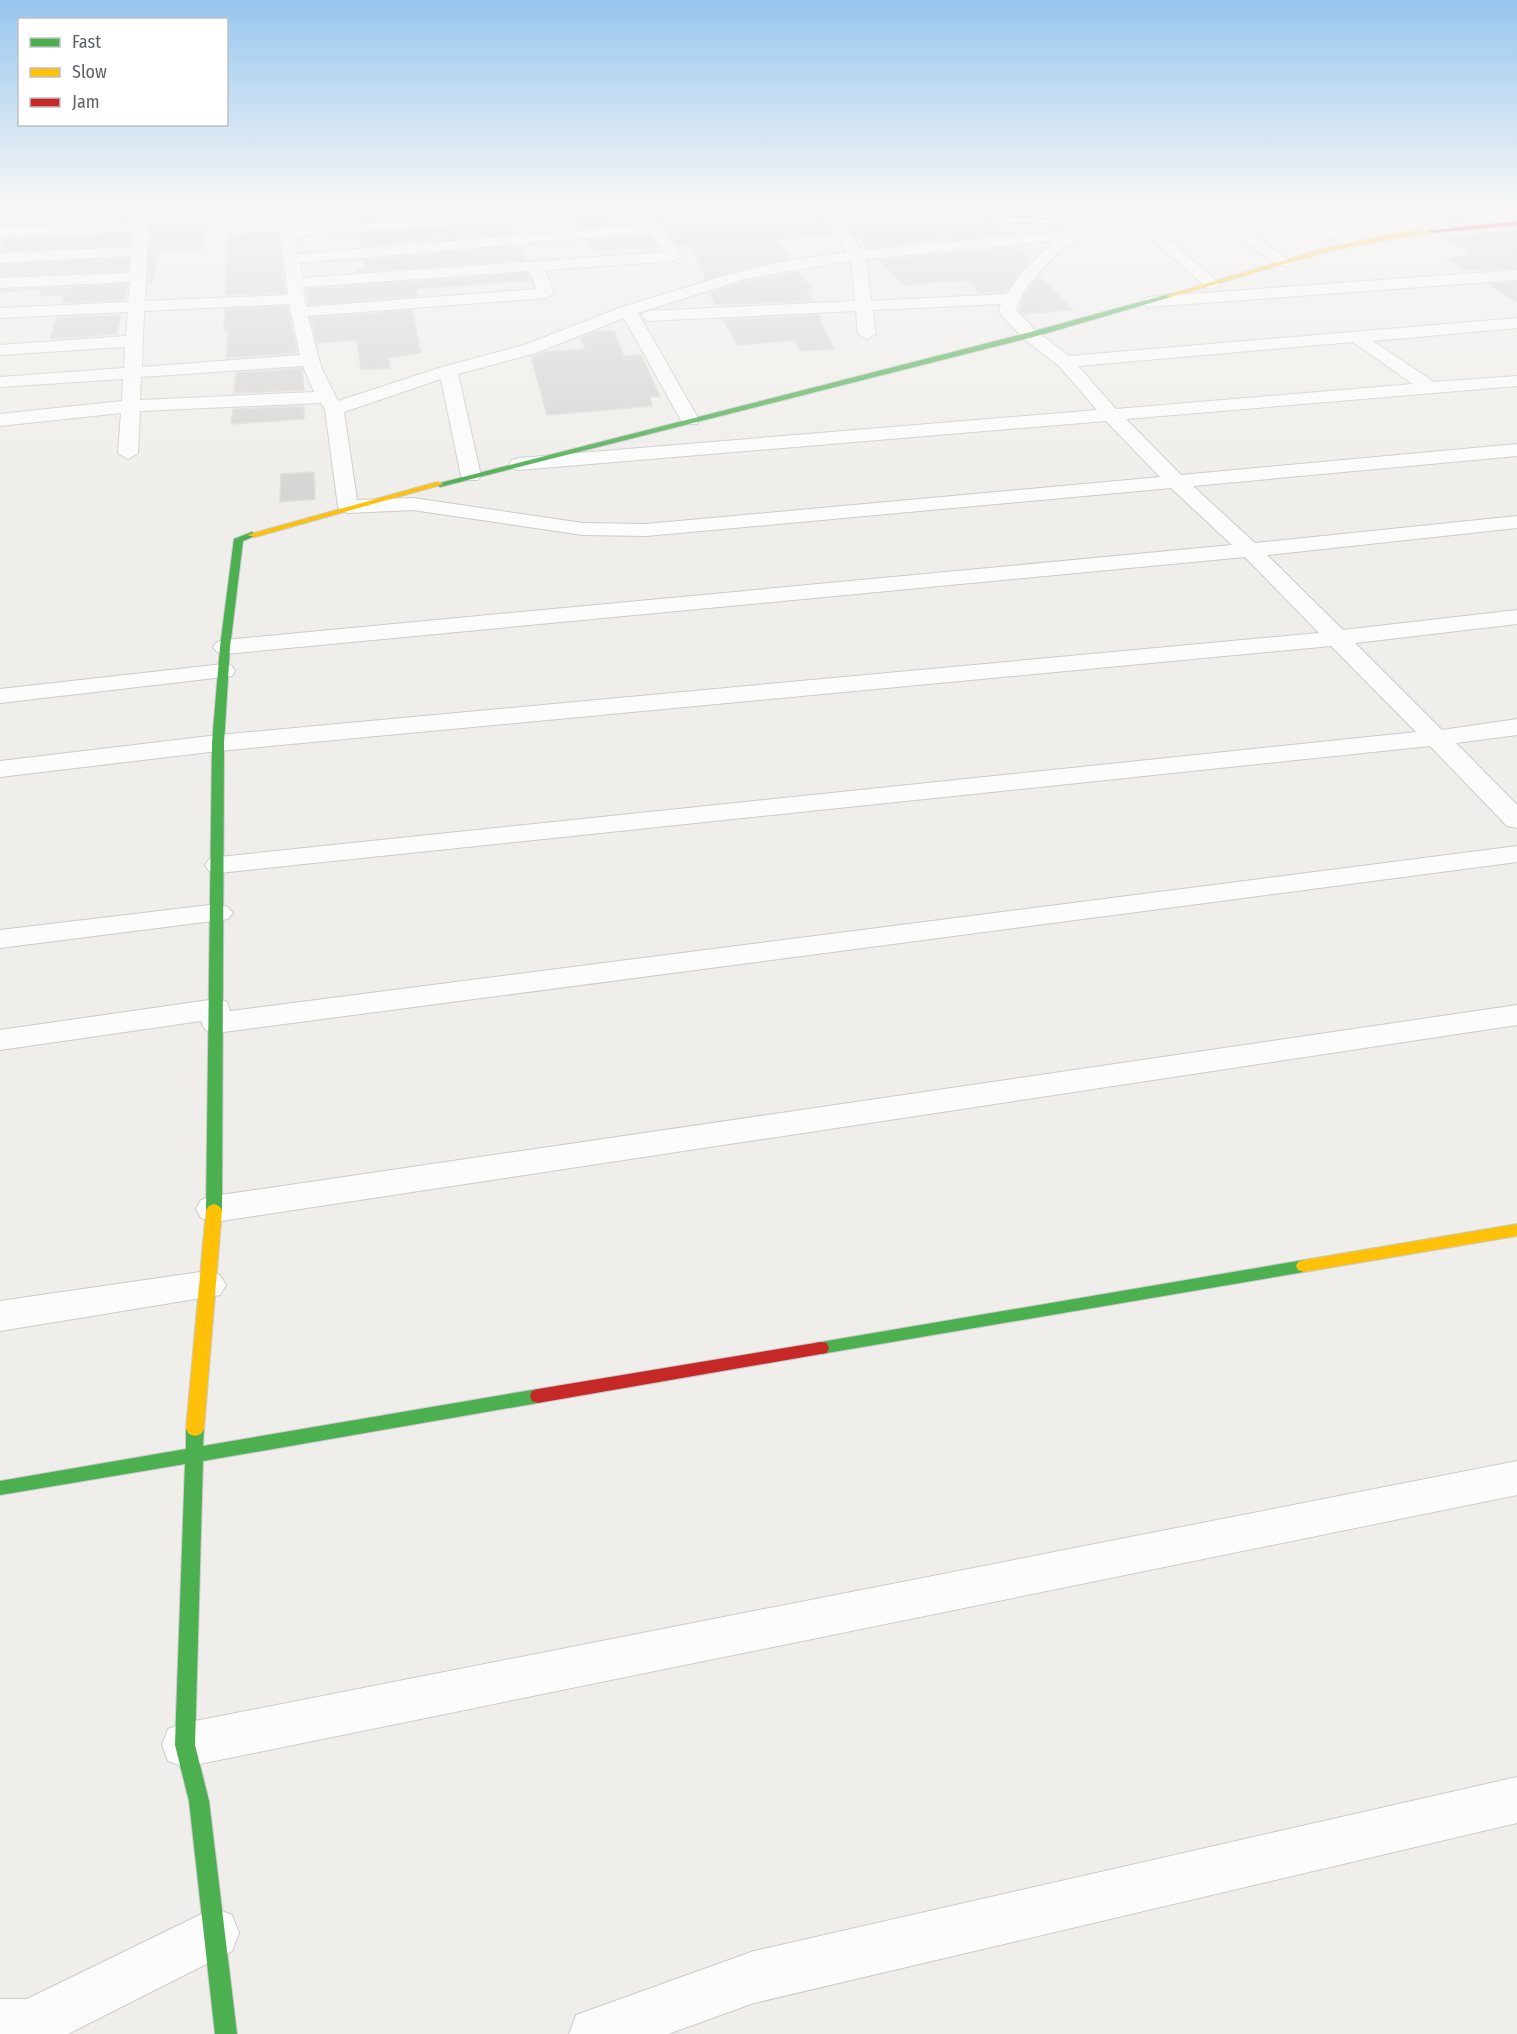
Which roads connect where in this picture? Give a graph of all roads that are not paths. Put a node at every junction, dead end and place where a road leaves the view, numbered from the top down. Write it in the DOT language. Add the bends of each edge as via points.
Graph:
graph roads {
  1 [pos="1010,299"];
  2 [pos="136,300"];
  3 [pos="262,300"];
  4 [pos="297,300"];
  5 [pos="671,300"];
  6 [pos="862,300"];
  7 [pos="991,300"];
  8 [pos="1155,300"];
  9 [pos="1175,300"];
  10 [pos="1148,302"];
  11 [pos="863,306"];
  12 [pos="135,307"];
  13 [pos="0,312"];
  14 [pos="630,314"];
  15 [pos="1517,324"];
  16 [pos="867,334"];
  17 [pos="1030,335"];
  18 [pos="1357,337"];
  19 [pos="134,340"];
  20 [pos="0,350"];
  21 [pos="311,360"];
  22 [pos="1065,362"];
  23 [pos="132,371"];
  24 [pos="448,371"];
  25 [pos="1517,381"];
  26 [pos="0,382"];
  27 [pos="1430,388"];
  28 [pos="329,403"];
  29 [pos="130,406"];
  30 [pos="1112,416"];
  31 [pos="0,420"];
  32 [pos="690,420"];
  33 [pos="1517,450"];
  34 [pos="128,453"];
  35 [pos="519,464"];
  36 [pos="471,476"];
  37 [pos="1178,483"];
  38 [pos="348,507"];
  39 [pos="1517,522"];
  40 [pos="1250,550"];
  41 [pos="1517,617"];
  42 [pos="1337,638"];
  43 [pos="224,659"];
  44 [pos="0,696"];
  45 [pos="1517,727"];
  46 [pos="1437,738"];
  47 [pos="218,742"];
  48 [pos="0,769"];
  49 [pos="1517,820"];
  50 [pos="1517,854"];
  51 [pos="219,865"];
  52 [pos="218,913"];
  53 [pos="0,939"];
  54 [pos="1517,1015"];
  55 [pos="216,1016"];
  56 [pos="0,1040"];
  57 [pos="214,1209"];
  58 [pos="1517,1230"];
  59 [pos="207,1285"];
  60 [pos="0,1316"];
  61 [pos="193,1454"];
  62 [pos="1517,1478"];
  63 [pos="0,1488"];
  64 [pos="185,1745"];
  65 [pos="1517,1800"];
  66 [pos="214,1933"];
  67 [pos="0,2025"];
  68 [pos="226,2034"];
  69 [pos="595,2034"];
  1 -- 17 [label="street" via="1007,311"];
  2 -- 12 [label="street"];
  3 -- 12 [label="street"];
  4 -- 21 [label="street"];
  5 -- 14 [label="street"];
  6 -- 11 [label="street"];
  7 -- 11 [label="street"];
  8 -- 10 [label="street"];
  9 -- 10 [label="street"];
  10 -- 17 [label="street"];
  11 -- 14 [label="street"];
  11 -- 16 [label="street"];
  12 -- 13 [label="street"];
  12 -- 19 [label="street"];
  14 -- 24 [label="street" via="530,349"];
  14 -- 32 [label="street"];
  15 -- 18 [label="street"];
  17 -- 22 [label="street"];
  17 -- 32 [label="street"];
  18 -- 22 [label="street"];
  18 -- 27 [label="street"];
  19 -- 20 [label="street"];
  19 -- 23 [label="street"];
  21 -- 23 [label="street"];
  21 -- 28 [label="street"];
  22 -- 30 [label="street"];
  23 -- 26 [label="street"];
  23 -- 29 [label="street"];
  24 -- 28 [label="street"];
  24 -- 36 [label="street"];
  25 -- 27 [label="street"];
  27 -- 30 [label="street"];
  28 -- 29 [label="street"];
  28 -- 38 [label="street"];
  29 -- 31 [label="street"];
  29 -- 34 [label="street"];
  30 -- 35 [label="street"];
  30 -- 37 [label="street"];
  32 -- 35 [label="street"];
  33 -- 37 [label="street"];
  35 -- 36 [label="street"];
  36 -- 38 [label="street"];
  37 -- 38 [label="street" via="646,530 583,529 413,504"];
  37 -- 40 [label="street"];
  38 -- 43 [label="street" via="239,539"];
  39 -- 40 [label="street"];
  40 -- 42 [label="street"];
  40 -- 43 [label="street"];
  41 -- 42 [label="street"];
  42 -- 46 [label="street"];
  42 -- 47 [label="street"];
  43 -- 44 [label="street"];
  43 -- 47 [label="street"];
  45 -- 46 [label="street"];
  46 -- 49 [label="street"];
  46 -- 51 [label="street"];
  47 -- 48 [label="street"];
  47 -- 51 [label="street"];
  50 -- 55 [label="street"];
  51 -- 52 [label="street"];
  52 -- 53 [label="street"];
  52 -- 55 [label="street"];
  54 -- 57 [label="street"];
  55 -- 56 [label="street"];
  55 -- 57 [label="street"];
  57 -- 59 [label="street"];
  58 -- 61 [label="street"];
  59 -- 60 [label="street"];
  59 -- 61 [label="street"];
  61 -- 63 [label="street"];
  61 -- 64 [label="street"];
  62 -- 64 [label="street"];
  64 -- 66 [label="street" via="198,1801"];
  65 -- 69 [label="street" via="754,1977"];
  66 -- 67 [label="street" via="30,2025"];
  66 -- 68 [label="street"];
}
